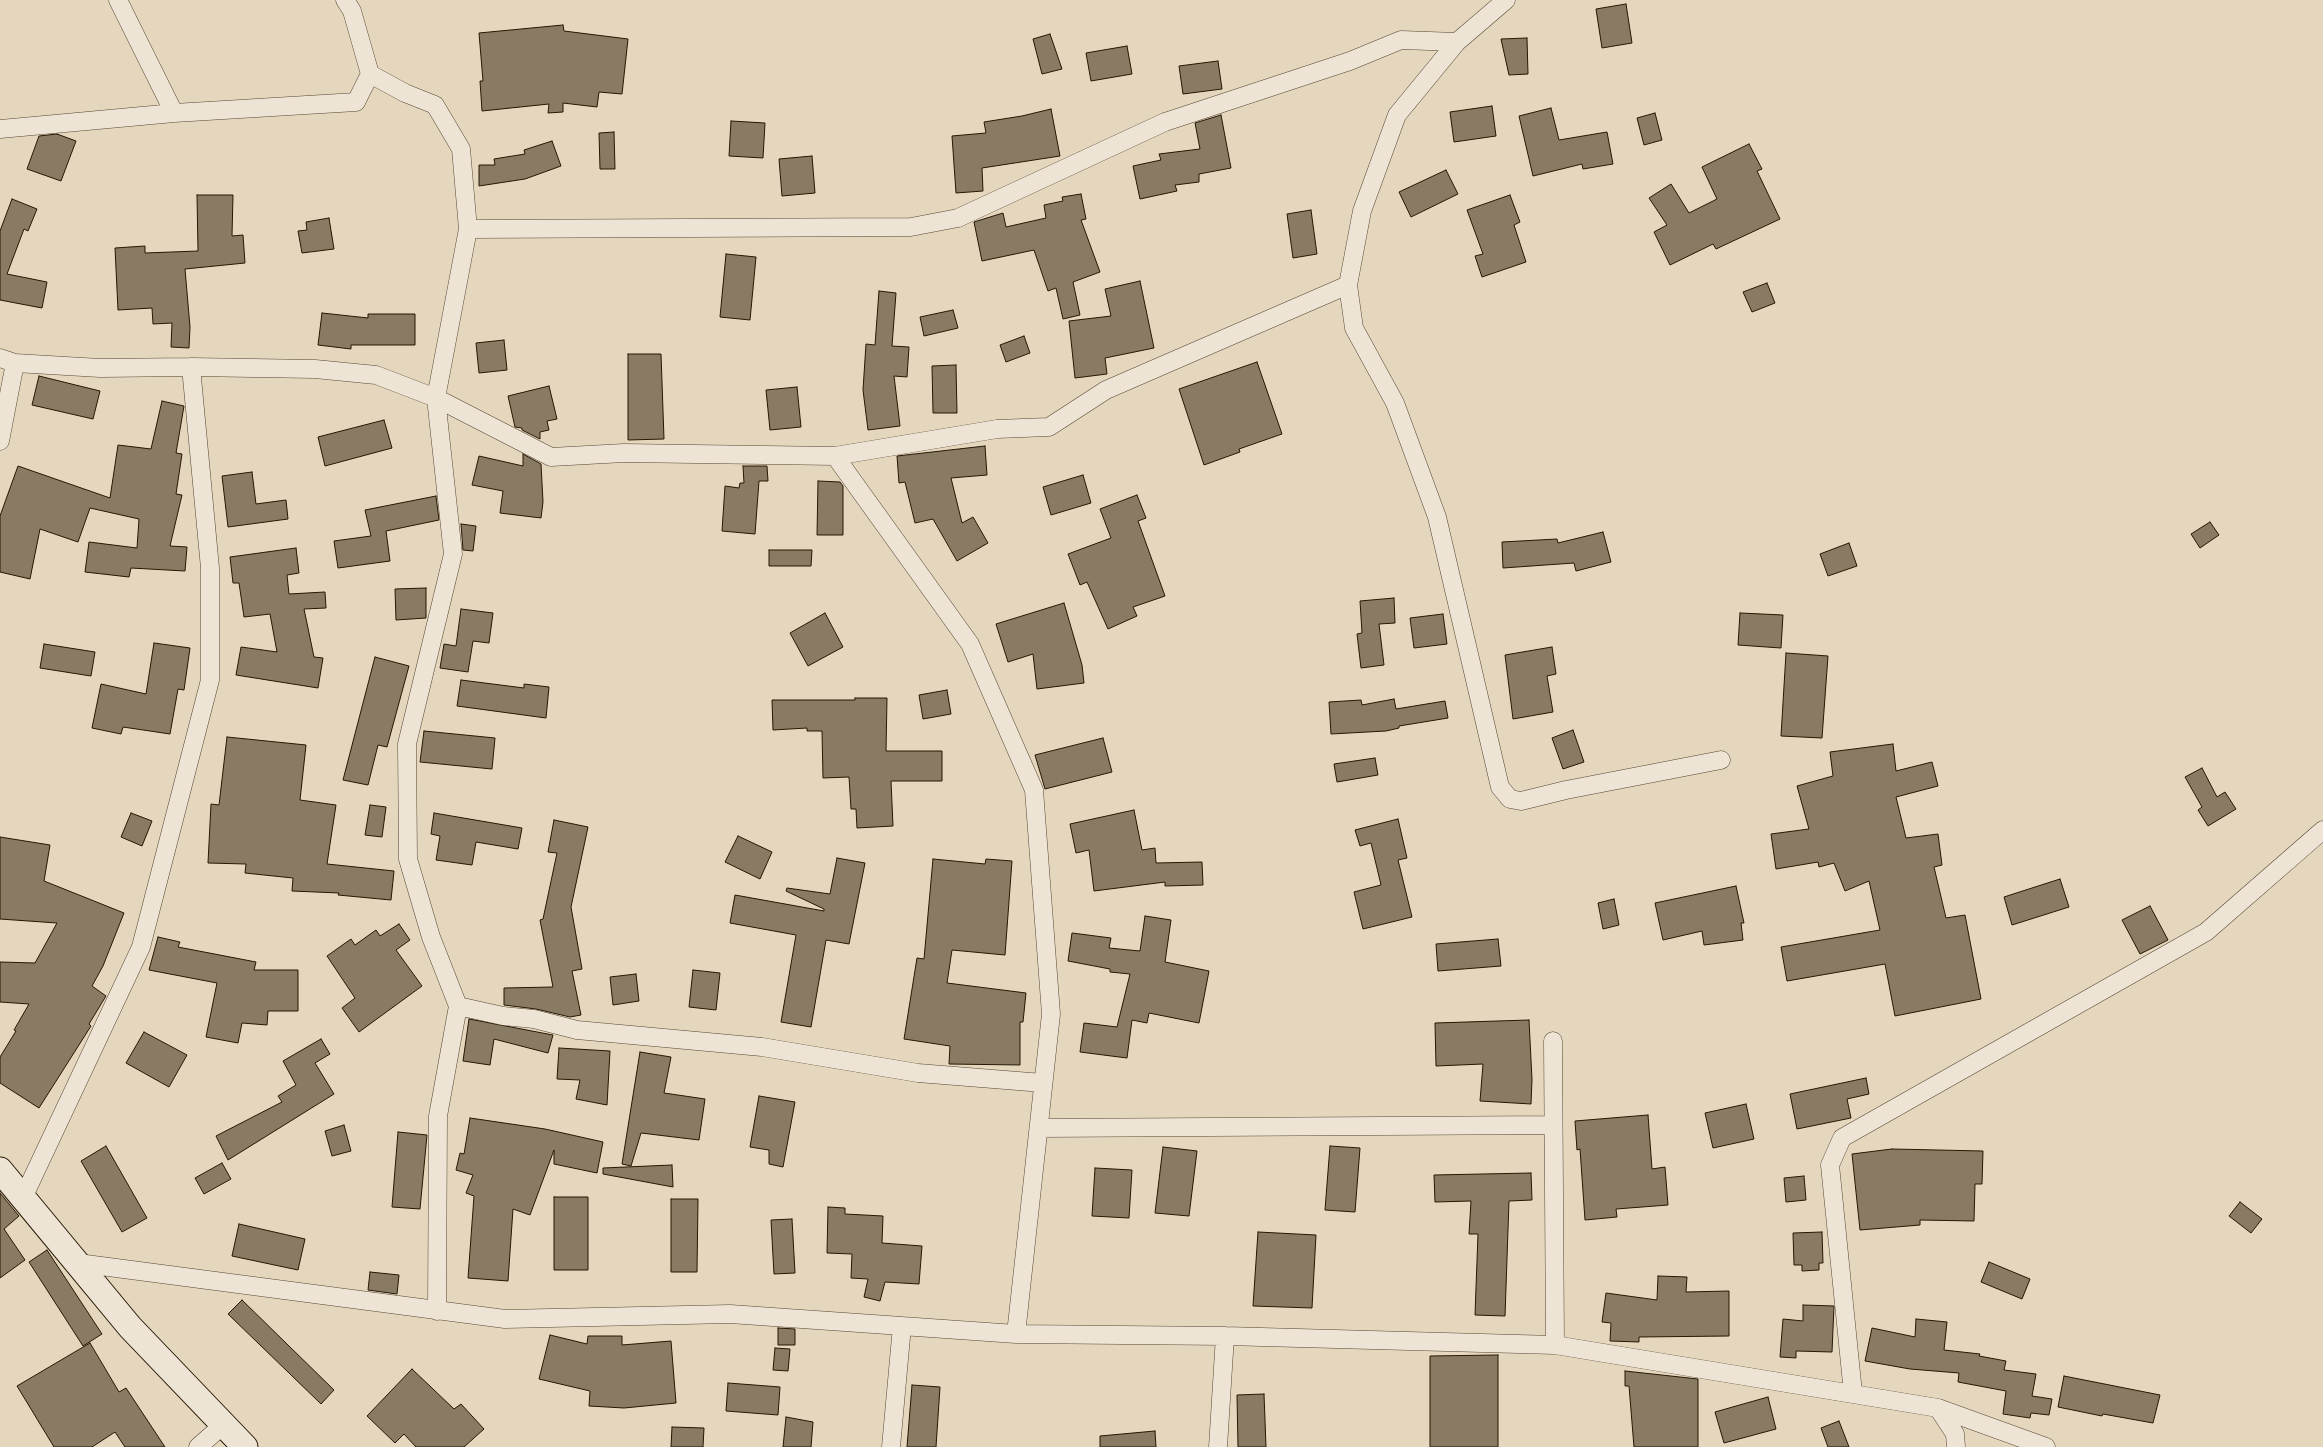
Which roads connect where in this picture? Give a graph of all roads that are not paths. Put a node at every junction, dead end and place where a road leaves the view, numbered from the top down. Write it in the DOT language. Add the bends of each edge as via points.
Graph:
graph roads {
  1 [pos="118,0"];
  2 [pos="345,0"];
  3 [pos="1506,0"];
  4 [pos="1457,42"];
  5 [pos="370,74"];
  6 [pos="174,113"];
  7 [pos="0,129"];
  8 [pos="468,229"];
  9 [pos="1348,285"];
  10 [pos="7,360"];
  11 [pos="191,367"];
  12 [pos="436,398"];
  13 [pos="0,441"];
  14 [pos="835,456"];
  15 [pos="1721,760"];
  16 [pos="2323,830"];
  17 [pos="458,1006"];
  18 [pos="1553,1041"];
  19 [pos="1043,1083"];
  20 [pos="1553,1126"];
  21 [pos="1039,1128"];
  22 [pos="0,1170"];
  23 [pos="23,1198"];
  24 [pos="78,1262"];
  25 [pos="437,1311"];
  26 [pos="902,1326"];
  27 [pos="1016,1334"];
  28 [pos="1225,1336"];
  29 [pos="1555,1344"];
  30 [pos="1853,1393"];
  31 [pos="1938,1408"];
  32 [pos="223,1425"];
  33 [pos="198,1447"];
  34 [pos="245,1447"];
  35 [pos="891,1447"];
  36 [pos="1218,1447"];
  37 [pos="1956,1447"];
  38 [pos="2046,1447"];
  1 -- 6 [label="street"];
  2 -- 5 [label="street" via="352,11"];
  3 -- 4 [label="street"];
  4 -- 8 [label="street" via="1401,40 1350,61 1165,122 958,218 911,227"];
  4 -- 9 [label="street" via="1397,115 1362,212"];
  5 -- 6 [label="street" via="356,102"];
  5 -- 8 [label="street" via="435,105 461,149"];
  6 -- 7 [label="street"];
  8 -- 12 [label="street"];
  9 -- 14 [label="street" via="1106,390 1049,427 997,429"];
  9 -- 15 [label="street" via="1354,328 1395,403 1437,517 1500,787 1510,799 1521,801"];
  10 -- 11 [label="street" via="100,368"];
  10 -- 13 [label="street"];
  11 -- 12 [label="street" via="315,369 376,375"];
  11 -- 23 [label="street" via="210,568 210,680 141,947"];
  12 -- 14 [label="street" via="551,457 624,453"];
  12 -- 17 [label="street" via="452,554 407,744 408,859 431,937"];
  14 -- 19 [label="street" via="970,644 1034,790 1051,1014"];
  16 -- 30 [label="street" via="2206,932 1842,1138 1830,1165"];
  17 -- 19 [label="street" via="576,1030 762,1046 918,1073"];
  17 -- 25 [label="street" via="438,1116"];
  18 -- 20 [label="street"];
  19 -- 21 [label="street"];
  20 -- 21 [label="street"];
  20 -- 29 [label="street"];
  21 -- 27 [label="street"];
  22 -- 23 [label="street"];
  23 -- 24 [label="street"];
  24 -- 25 [label="street"];
  24 -- 32 [label="street" via="130,1326"];
  25 -- 26 [label="street" via="504,1319 730,1314"];
  26 -- 27 [label="street"];
  26 -- 35 [label="street"];
  27 -- 28 [label="street"];
  28 -- 29 [label="street"];
  28 -- 36 [label="street"];
  29 -- 30 [label="street"];
  30 -- 31 [label="street"];
  31 -- 37 [label="street" via="1955,1434"];
  31 -- 38 [label="street"];
  32 -- 33 [label="street"];
  32 -- 34 [label="street"];
}
